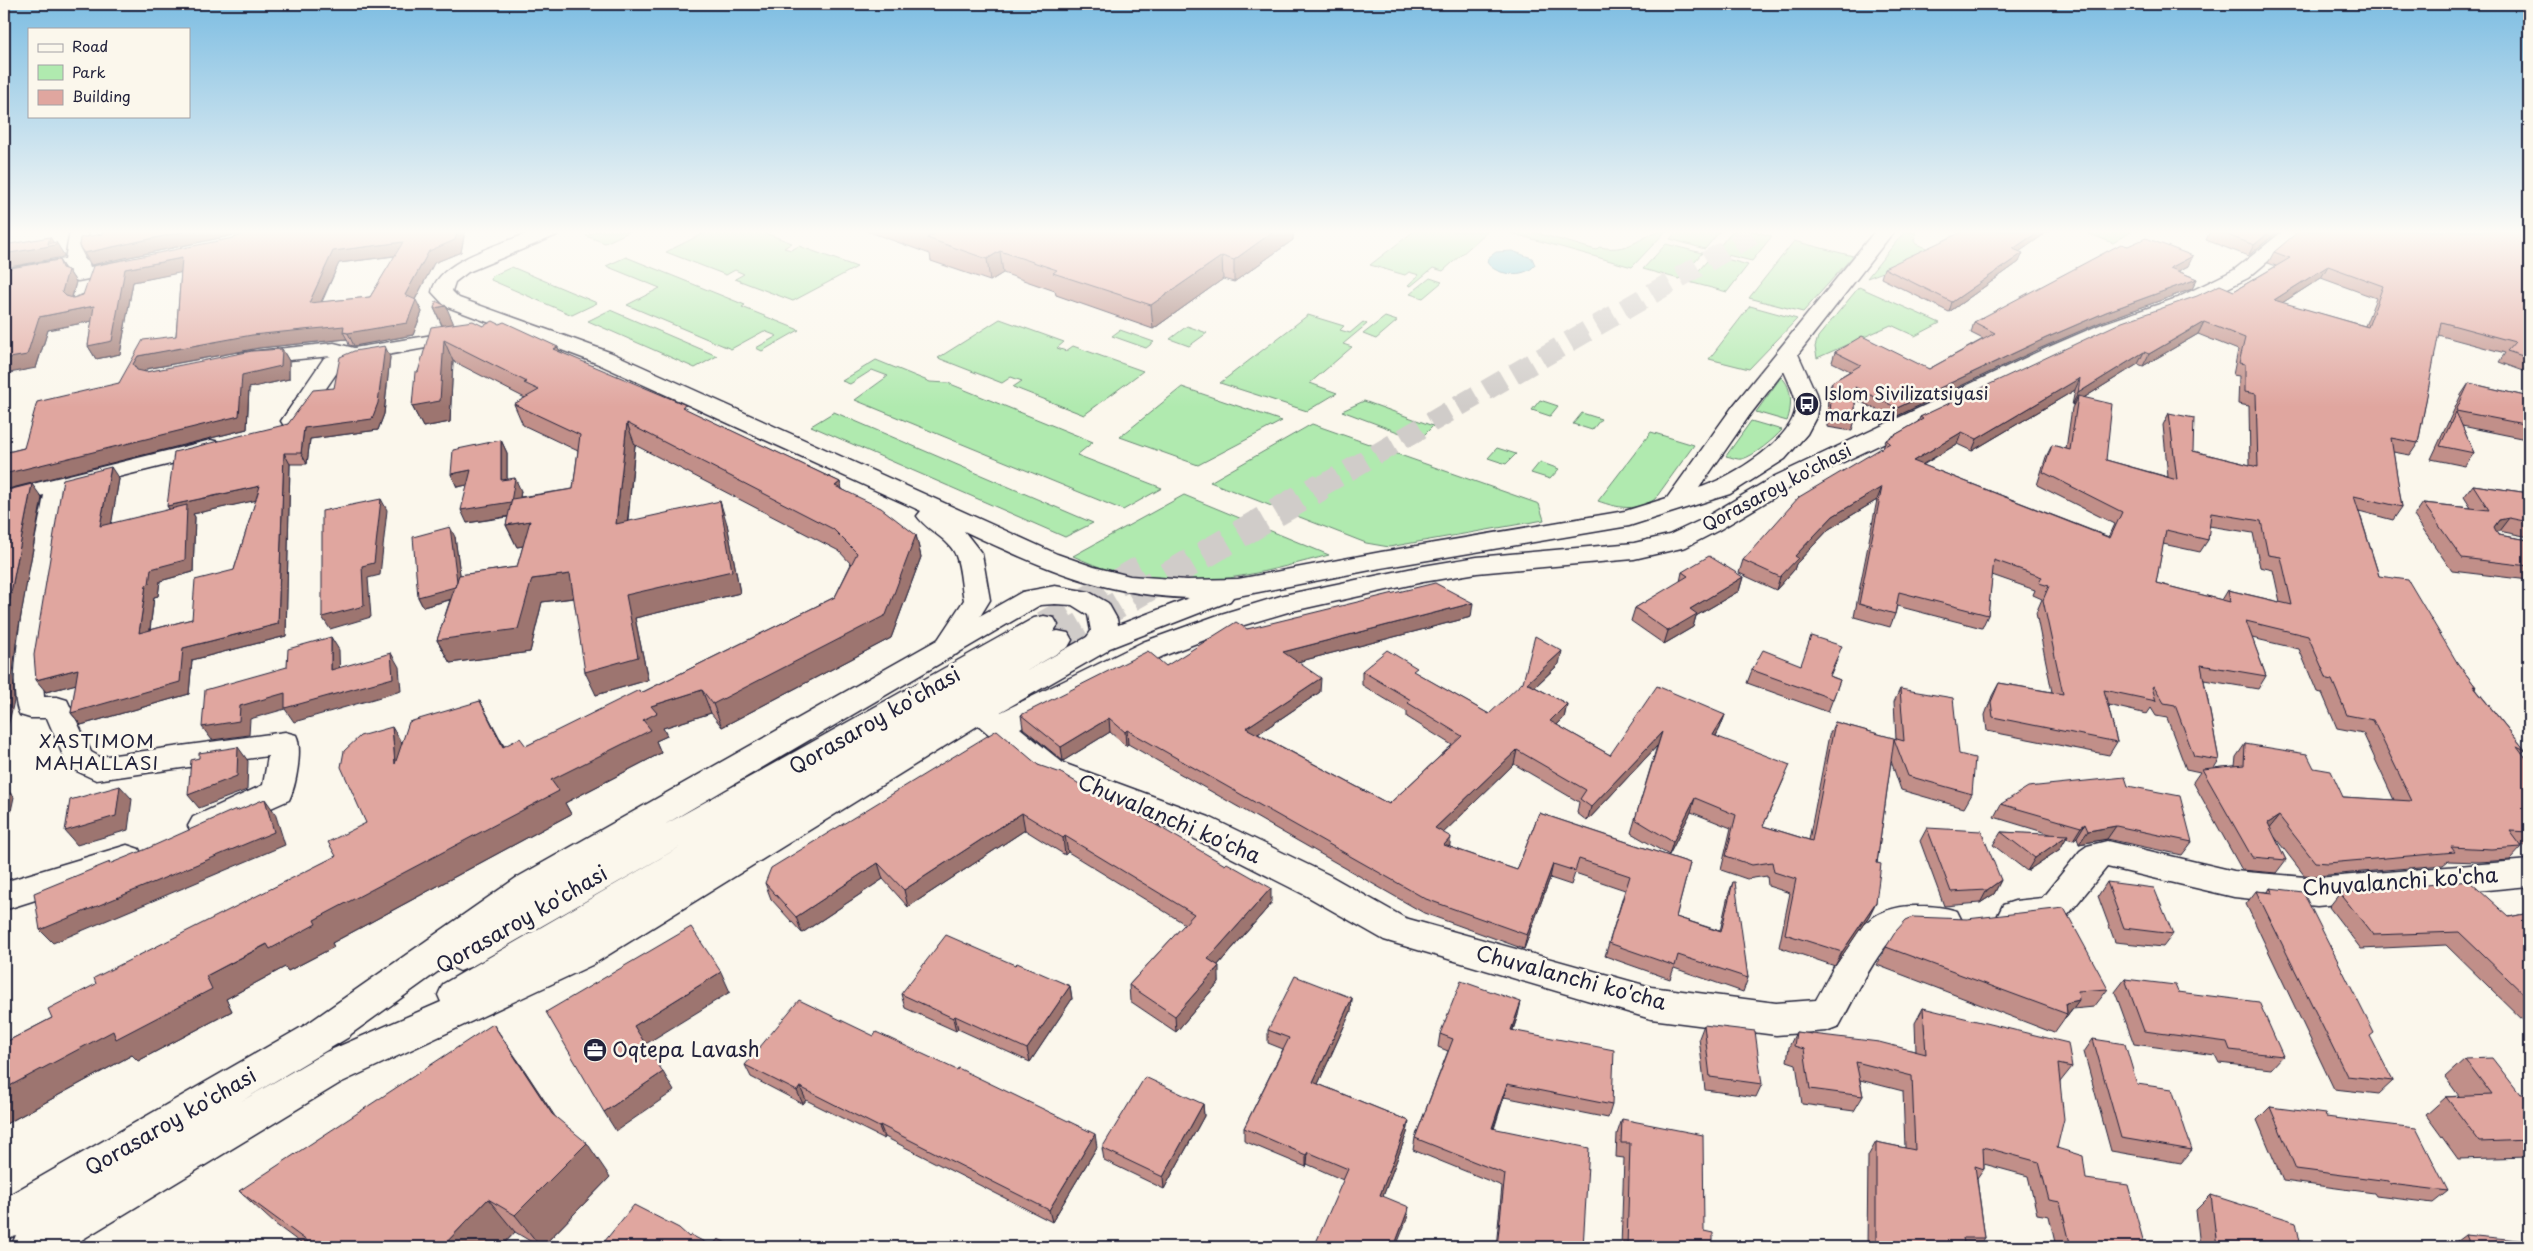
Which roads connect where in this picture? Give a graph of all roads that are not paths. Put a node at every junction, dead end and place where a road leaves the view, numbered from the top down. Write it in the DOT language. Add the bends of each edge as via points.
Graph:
graph roads {
  1 [pos="84,289"];
  2 [pos="442,289"];
  3 [pos="1838,289"];
  4 [pos="2210,289"];
  5 [pos="84,295"];
  6 [pos="513,324"];
  7 [pos="1787,353"];
  8 [pos="354,354"];
  9 [pos="230,362"];
  10 [pos="276,431"];
  11 [pos="228,443"];
  12 [pos="58,485"];
  13 [pos="908,496"];
  14 [pos="4,498"];
  15 [pos="1675,504"];
  16 [pos="1238,588"];
  17 [pos="1097,644"];
  18 [pos="947,647"];
  19 [pos="989,718"];
  20 [pos="2529,873"];
  21 [pos="4,896"];
  22 [pos="320,1035"];
  23 [pos="323,1073"];
  24 [pos="4,1220"];
  25 [pos="32,1247"];
  1 -- 5 [label="street"];
  2 -- 6 [label="street" via="452,302"];
  3 -- 7 [label="street"];
  4 -- 19 [label="street, Qorasaroy ko'chasi" via="2184,302 2109,328 1933,410 1784,481 1677,541 1634,551 1477,565 1284,604 1196,632"];
  6 -- 8 [label="street" via="496,331"];
  6 -- 13 [label="street" via="604,358"];
  7 -- 15 [label="street" via="1740,411"];
  7 -- 15 [label="street" via="1808,404 1799,429 1777,454 1754,470 1721,488"];
  8 -- 9 [label="street" via="334,349"];
  8 -- 10 [label="street" via="332,363 292,421"];
  11 -- 12 [label="street"];
  12 -- 14 [label="street"];
  12 -- 21 [label="street" via="28,667 30,708 57,707 78,759 96,769 285,743 278,792 166,843"];
  13 -- 16 [label="street" via="1086,574 1158,588"];
  13 -- 18 [label="street" via="956,538 969,554 977,600"];
  15 -- 16 [label="street" via="1629,518 1380,560"];
  16 -- 17 [label="street"];
  17 -- 18 [label="street" via="1105,628 1098,610 1076,597 1052,594 1032,598"];
  17 -- 19 [label="street"];
  18 -- 22 [label="street" via="528,888"];
  19 -- 20 [label="street, Chuvalanchi ko'cha" via="1052,771 1198,826 1317,885 1396,930 1651,1003 1776,1019 1826,1015 1882,926 1903,920 1956,922 2051,911 2099,855 2107,854 2234,884 2318,892"];
  19 -- 23 [label="street" via="580,954"];
  22 -- 23 [label="street, Qorasaroy ko'chasi" via="1051,632"];
  22 -- 24 [label="street, Qorasaroy ko'chasi"];
  23 -- 25 [label="street, Qorasaroy ko'chasi"];
}
